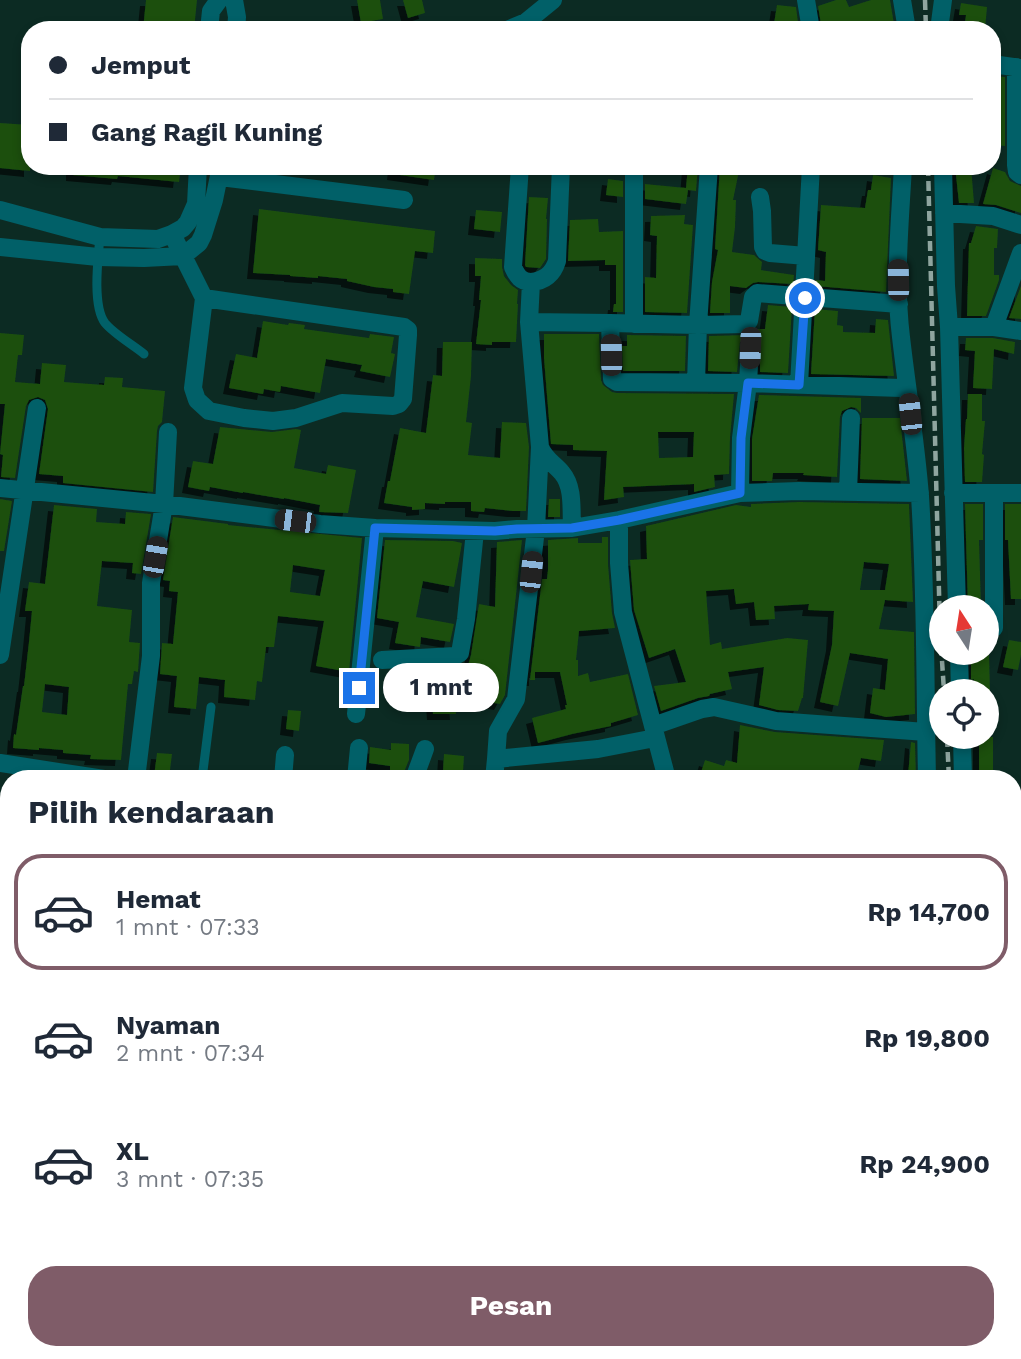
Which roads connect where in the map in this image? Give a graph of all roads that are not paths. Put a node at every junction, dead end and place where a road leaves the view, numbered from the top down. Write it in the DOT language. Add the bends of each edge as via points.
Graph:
graph roads {
  1 [pos="219,0"];
  2 [pos="234,0"];
  3 [pos="553,0"];
  4 [pos="806,0"];
  5 [pos="902,0"];
  6 [pos="943,0"];
  7 [pos="210,21"];
  8 [pos="237,21"];
  9 [pos="527,21"];
  10 [pos="810,21"];
  11 [pos="906,21"];
  12 [pos="940,21"];
  13 [pos="1018,67"];
  14 [pos="197,175"];
  15 [pos="219,175"];
  16 [pos="240,175"];
  17 [pos="519,175"];
  18 [pos="561,175"];
  19 [pos="635,175"];
  20 [pos="708,175"];
  21 [pos="810,175"];
  22 [pos="902,175"];
  23 [pos="943,175"];
  24 [pos="1021,175"];
  25 [pos="760,197"];
  26 [pos="404,200"];
  27 [pos="0,210"];
  28 [pos="944,213"];
  29 [pos="1021,225"];
  30 [pos="172,234"];
  31 [pos="100,237"];
  32 [pos="0,247"];
  33 [pos="1021,253"];
  34 [pos="183,256"];
  35 [pos="806,256"];
  36 [pos="98,257"];
  37 [pos="531,282"];
  38 [pos="204,298"];
  39 [pos="805,298"];
  40 [pos="899,304"];
  41 [pos="530,322"];
  42 [pos="610,323"];
  43 [pos="634,324"];
  44 [pos="698,326"];
  45 [pos="949,327"];
  46 [pos="994,327"];
  47 [pos="1021,331"];
  48 [pos="750,348"];
  49 [pos="144,354"];
  50 [pos="696,382"];
  51 [pos="748,383"];
  52 [pos="799,385"];
  53 [pos="901,388"];
  54 [pos="37,408"];
  55 [pos="851,418"];
  56 [pos="168,432"];
  57 [pos="540,447"];
  58 [pos="0,488"];
  59 [pos="24,490"];
  60 [pos="848,492"];
  61 [pos="740,493"];
  62 [pos="920,493"];
  63 [pos="953,493"];
  64 [pos="994,493"];
  65 [pos="1021,493"];
  66 [pos="164,504"];
  67 [pos="619,520"];
  68 [pos="375,528"];
  69 [pos="572,528"];
  70 [pos="536,529"];
  71 [pos="475,531"];
  72 [pos="957,595"];
  73 [pos="994,595"];
  74 [pos="1,643"];
  75 [pos="382,660"];
  76 [pos="211,707"];
  77 [pos="356,714"];
  78 [pos="654,732"];
  79 [pos="926,732"];
  80 [pos="359,748"];
  81 [pos="425,749"];
  82 [pos="962,749"];
  83 [pos="285,755"];
  84 [pos="496,759"];
  85 [pos="0,763"];
  86 [pos="46,770"];
  87 [pos="137,770"];
  88 [pos="203,770"];
  89 [pos="284,770"];
  90 [pos="357,770"];
  91 [pos="417,770"];
  92 [pos="495,770"];
  93 [pos="665,770"];
  94 [pos="927,770"];
  95 [pos="963,770"];
  1 -- 7 [label="street"];
  2 -- 8 [label="street"];
  3 -- 9 [label="street"];
  4 -- 10 [label="street"];
  5 -- 11 [label="street"];
  6 -- 12 [label="street"];
  13 -- 24 [label="street" via="1016,165"];
  14 -- 30 [label="street" via="194,209 183,228"];
  15 -- 34 [label="street" via="203,235"];
  16 -- 26 [label="street"];
  17 -- 37 [label="street" via="513,267 522,281"];
  18 -- 37 [label="street" via="557,261 548,276"];
  19 -- 43 [label="street"];
  20 -- 44 [label="street"];
  21 -- 35 [label="street"];
  22 -- 40 [label="street"];
  23 -- 28 [label="street"];
  25 -- 35 [label="street" via="765,251"];
  27 -- 31 [label="street"];
  28 -- 29 [label="street" via="993,216"];
  28 -- 45 [label="street"];
  30 -- 31 [label="street" via="158,239"];
  30 -- 34 [label="street"];
  31 -- 36 [label="lane"];
  32 -- 36 [label="street"];
  33 -- 46 [label="street"];
  34 -- 36 [label="street"];
  34 -- 38 [label="street"];
  35 -- 39 [label="street"];
  36 -- 49 [label="lane" via="99,306 104,322"];
  37 -- 41 [label="street"];
  38 -- 38 [label="street" via="193,388 197,400 209,411 284,421 342,403 393,406 402,401 408,335 404,327"];
  39 -- 40 [label="street"];
  39 -- 44 [label="street" via="757,293 746,324"];
  39 -- 52 [label="street"];
  40 -- 62 [label="street"];
  41 -- 42 [label="street"];
  41 -- 57 [label="street"];
  42 -- 43 [label="street"];
  42 -- 50 [label="street" via="612,380"];
  43 -- 44 [label="street"];
  44 -- 50 [label="street"];
  45 -- 46 [label="street"];
  45 -- 63 [label="street"];
  46 -- 47 [label="street"];
  48 -- 51 [label="street"];
  50 -- 51 [label="street"];
  51 -- 52 [label="street"];
  51 -- 61 [label="street"];
  52 -- 53 [label="street"];
  54 -- 59 [label="street"];
  55 -- 60 [label="street"];
  56 -- 66 [label="street"];
  57 -- 69 [label="street" via="568,481"];
  57 -- 70 [label="street"];
  58 -- 59 [label="street"];
  59 -- 66 [label="street"];
  59 -- 74 [label="street"];
  60 -- 61 [label="street"];
  60 -- 62 [label="street"];
  61 -- 67 [label="street"];
  62 -- 79 [label="street"];
  63 -- 64 [label="street"];
  63 -- 72 [label="street"];
  64 -- 65 [label="street"];
  64 -- 73 [label="street"];
  66 -- 68 [label="street"];
  66 -- 87 [label="street" via="151,583 151,656"];
  67 -- 69 [label="street"];
  67 -- 78 [label="street" via="623,612"];
  68 -- 71 [label="street"];
  68 -- 77 [label="street"];
  69 -- 70 [label="street"];
  70 -- 71 [label="street"];
  70 -- 84 [label="street" via="516,699 498,731"];
  71 -- 75 [label="street" via="460,653"];
  76 -- 88 [label="lane"];
  78 -- 79 [label="street" via="714,707 776,721"];
  78 -- 84 [label="street" via="598,749"];
  78 -- 93 [label="street"];
  79 -- 94 [label="street"];
  80 -- 90 [label="street"];
  81 -- 91 [label="street"];
  82 -- 95 [label="street"];
  83 -- 89 [label="street"];
  84 -- 92 [label="street"];
  85 -- 86 [label="street"];
}
